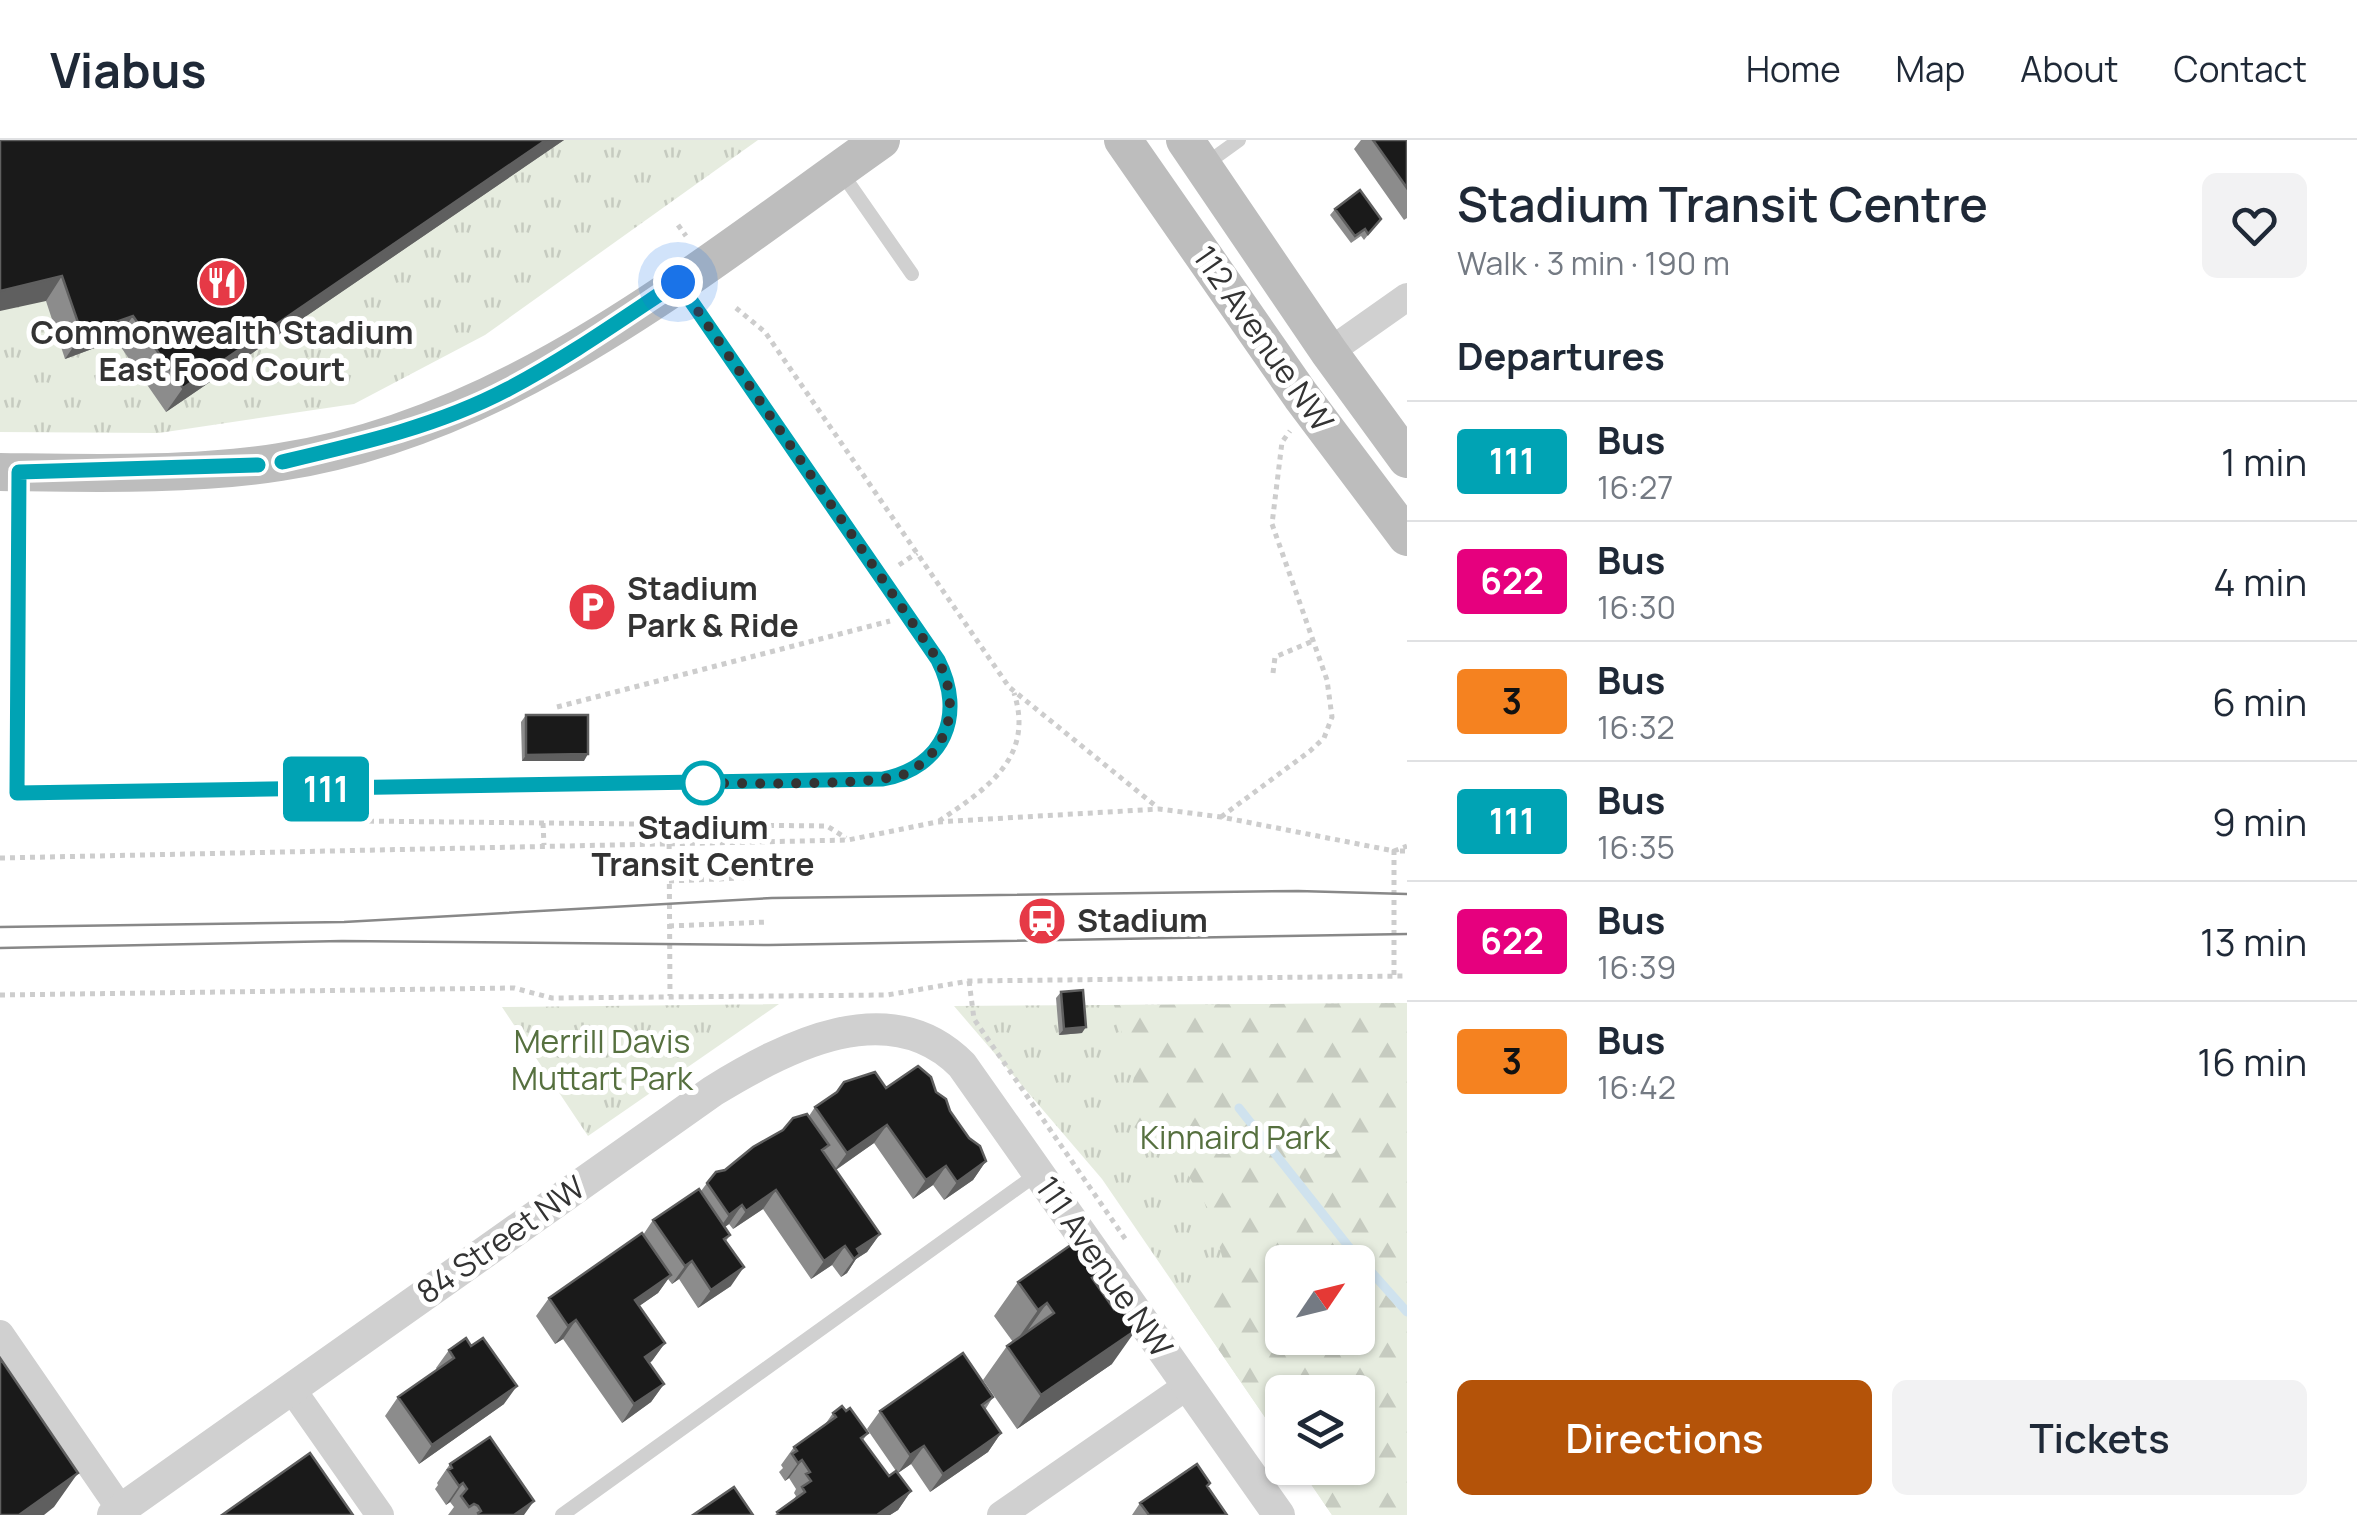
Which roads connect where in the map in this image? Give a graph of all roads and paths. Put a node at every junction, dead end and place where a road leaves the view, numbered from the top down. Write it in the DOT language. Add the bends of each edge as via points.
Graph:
graph roads {
  1 [pos="882,140"];
  2 [pos="1122,140"];
  3 [pos="1238,140"];
  4 [pos="1194,153"];
  5 [pos="840,170"];
  6 [pos="678,225"];
  7 [pos="686,236"];
  8 [pos="912,274"];
  9 [pos="678,282"];
  10 [pos="1407,297"];
  11 [pos="736,308"];
  12 [pos="1329,352"];
  13 [pos="1295,424"];
  14 [pos="1407,459"];
  15 [pos="10,472"];
  16 [pos="1407,536"];
  17 [pos="917,552"];
  18 [pos="904,611"];
  19 [pos="1313,640"];
  20 [pos="1273,673"];
  21 [pos="1013,690"];
  22 [pos="557,707"];
  23 [pos="1159,809"];
  24 [pos="1221,817"];
  25 [pos="359,821"];
  26 [pos="937,822"];
  27 [pos="543,823"];
  28 [pos="669,824"];
  29 [pos="848,840"];
  30 [pos="544,845"];
  31 [pos="669,845"];
  32 [pos="1407,849"];
  33 [pos="1394,851"];
  34 [pos="0,858"];
  35 [pos="766,877"];
  36 [pos="669,881"];
  37 [pos="768,922"];
  38 [pos="669,926"];
  39 [pos="1394,976"];
  40 [pos="1407,976"];
  41 [pos="0,995"];
  42 [pos="670,998"];
  43 [pos="916,1033"];
  44 [pos="1038,1173"];
  45 [pos="0,1334"];
  46 [pos="1187,1386"];
  47 [pos="292,1388"];
  48 [pos="117,1512"];
  49 [pos="380,1515"];
  50 [pos="562,1515"];
  51 [pos="1001,1515"];
  52 [pos="1279,1515"];
  1 -- 5 [label="main road"];
  2 -- 16 [label="main road, 112 Avenue NW"];
  3 -- 4 [label="lane"];
  4 -- 12 [label="main road, 112 Avenue NW"];
  5 -- 8 [label="lane"];
  5 -- 9 [label="main road"];
  6 -- 7 [label="path"];
  9 -- 15 [label="main road" via="506,390 366,442 233,468"];
  9 -- 18 [label="lane"];
  10 -- 12 [label="street"];
  11 -- 17 [label="path" via="765,332"];
  12 -- 14 [label="main road, 112 Avenue NW"];
  13 -- 19 [label="path" via="1282,442 1272,524"];
  15 -- 18 [label="lane" via="17,793 908,774 942,740 951,718 947,678"];
  17 -- 18 [label="path" via="893,568 917,602"];
  17 -- 21 [label="path"];
  18 -- 22 [label="path" via="889,621"];
  19 -- 20 [label="path" via="1275,657"];
  19 -- 24 [label="path" via="1332,700 1324,738"];
  21 -- 23 [label="path"];
  21 -- 26 [label="path" via="1020,728 1006,766"];
  23 -- 24 [label="path"];
  23 -- 26 [label="path"];
  24 -- 33 [label="path"];
  25 -- 27 [label="path"];
  26 -- 29 [label="path"];
  27 -- 28 [label="path"];
  27 -- 30 [label="path"];
  28 -- 29 [label="path" via="827,826"];
  28 -- 31 [label="path"];
  29 -- 31 [label="path"];
  30 -- 31 [label="path"];
  30 -- 34 [label="path"];
  31 -- 36 [label="path"];
  32 -- 33 [label="path"];
  33 -- 39 [label="path"];
  35 -- 36 [label="path"];
  36 -- 38 [label="path"];
  37 -- 38 [label="path"];
  38 -- 42 [label="path"];
  39 -- 40 [label="path"];
  39 -- 42 [label="path" via="968,981 887,995"];
  41 -- 42 [label="path" via="514,988 552,998"];
  43 -- 44 [label="street, 111 Avenue NW" via="962,1065"];
  43 -- 47 [label="street, 84 Street NW" via="839,1034 758,1064"];
  44 -- 46 [label="street, 111 Avenue NW"];
  44 -- 50 [label="lane"];
  45 -- 48 [label="street"];
  46 -- 51 [label="street"];
  46 -- 52 [label="street, 111 Avenue NW"];
  47 -- 48 [label="street, 84 Street NW"];
  47 -- 49 [label="street"];
}
